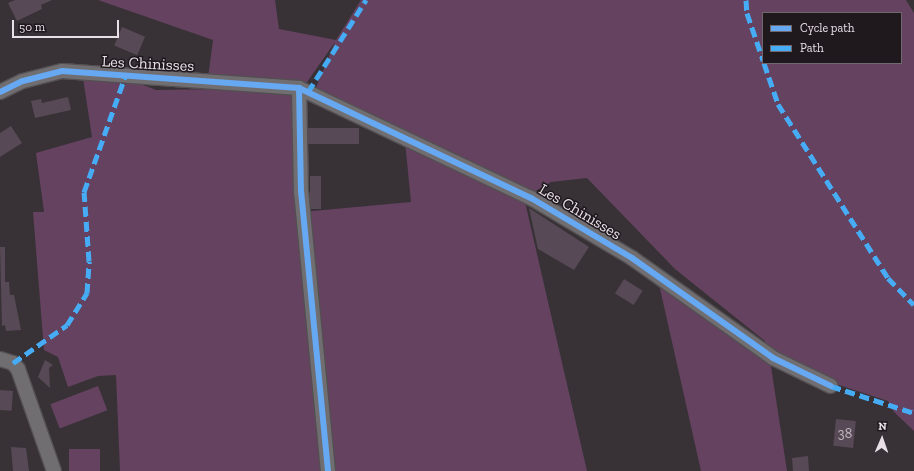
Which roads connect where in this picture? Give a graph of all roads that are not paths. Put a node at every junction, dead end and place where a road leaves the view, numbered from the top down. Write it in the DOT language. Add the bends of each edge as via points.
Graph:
graph roads {
  1 [pos="299,88"];
  2 [pos="0,92"];
  3 [pos="0,359"];
  4 [pos="831,386"];
  5 [pos="54,471"];
  6 [pos="328,471"];
  1 -- 2 [label="street, Les Chinisses" via="62,71 23,81"];
  1 -- 4 [label="street, Les Chinisses" via="532,198 632,258 773,358"];
  1 -- 6 [label="street" via="301,199"];
  3 -- 5 [label="street" via="18,369"];
}
